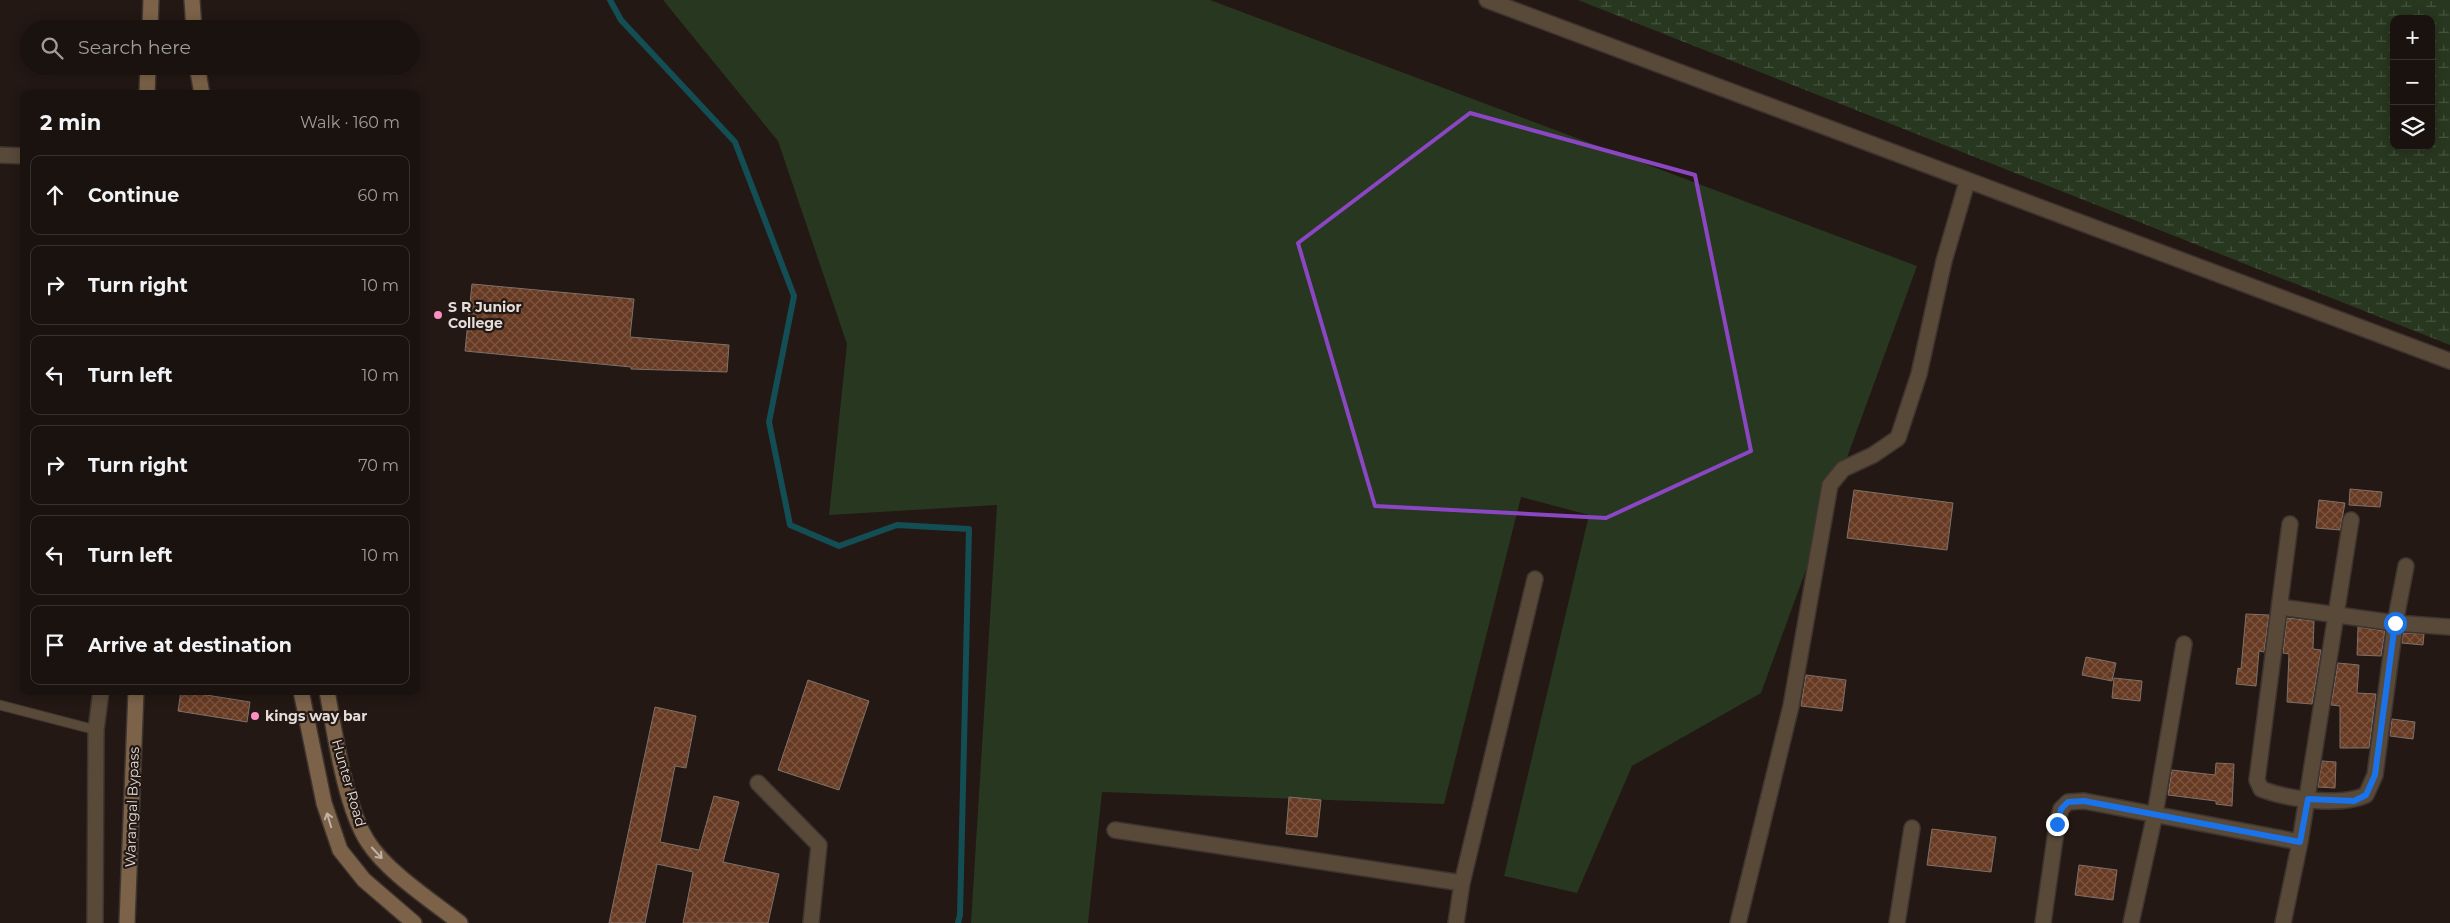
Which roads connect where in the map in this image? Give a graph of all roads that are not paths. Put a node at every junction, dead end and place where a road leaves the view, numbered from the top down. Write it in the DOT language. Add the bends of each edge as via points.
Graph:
graph roads {
  1 [pos="151,0"];
  2 [pos="192,0"];
  3 [pos="1487,0"];
  4 [pos="150,20"];
  5 [pos="193,20"];
  6 [pos="148,75"];
  7 [pos="199,75"];
  8 [pos="147,90"];
  9 [pos="201,90"];
  10 [pos="0,155"];
  11 [pos="20,156"];
  12 [pos="1967,182"];
  13 [pos="2450,361"];
  14 [pos="2352,520"];
  15 [pos="2290,524"];
  16 [pos="2406,566"];
  17 [pos="1535,579"];
  18 [pos="2280,607"];
  19 [pos="2337,614"];
  20 [pos="2395,623"];
  21 [pos="2450,627"];
  22 [pos="2184,644"];
  23 [pos="100,695"];
  24 [pos="136,695"];
  25 [pos="302,695"];
  26 [pos="327,695"];
  27 [pos="0,705"];
  28 [pos="96,730"];
  29 [pos="758,783"];
  30 [pos="2308,799"];
  31 [pos="2155,814"];
  32 [pos="1912,828"];
  33 [pos="1115,830"];
  34 [pos="2300,842"];
  35 [pos="1462,883"];
  36 [pos="95,923"];
  37 [pos="127,923"];
  38 [pos="414,923"];
  39 [pos="460,923"];
  40 [pos="811,923"];
  41 [pos="1456,923"];
  42 [pos="1738,923"];
  43 [pos="1897,923"];
  44 [pos="2043,923"];
  45 [pos="2132,923"];
  46 [pos="2283,923"];
  1 -- 4 [label="street"];
  2 -- 5 [label="street"];
  3 -- 12 [label="street"];
  6 -- 8 [label="street"];
  7 -- 9 [label="street"];
  10 -- 11 [label="street"];
  12 -- 13 [label="street"];
  12 -- 42 [label="street" via="1944,261 1919,374 1898,438 1873,455 1843,469 1830,485 1791,706"];
  14 -- 19 [label="street"];
  15 -- 18 [label="street"];
  16 -- 20 [label="street"];
  17 -- 35 [label="street"];
  18 -- 19 [label="street"];
  18 -- 30 [label="street" via="2258,785 2264,791"];
  19 -- 20 [label="street"];
  19 -- 30 [label="street"];
  20 -- 21 [label="street"];
  20 -- 30 [label="street" via="2375,775 2366,795 2354,801"];
  22 -- 31 [label="street"];
  23 -- 28 [label="street"];
  24 -- 37 [label="street, Warangal Bypass"];
  38 -- 25 [label="street, Hunter Road, one-way" via="364,880 340,850 324,803"];
  26 -- 39 [label="street, Hunter Road, one-way" via="344,774 358,823 368,843 408,883"];
  27 -- 28 [label="lane"];
  28 -- 36 [label="street"];
  29 -- 40 [label="street" via="819,845"];
  30 -- 34 [label="street"];
  31 -- 34 [label="street"];
  31 -- 44 [label="street" via="2084,801 2068,802 2061,809 2057,824"];
  31 -- 45 [label="street"];
  32 -- 43 [label="street"];
  33 -- 35 [label="street"];
  34 -- 46 [label="street"];
  35 -- 41 [label="street"];
}
